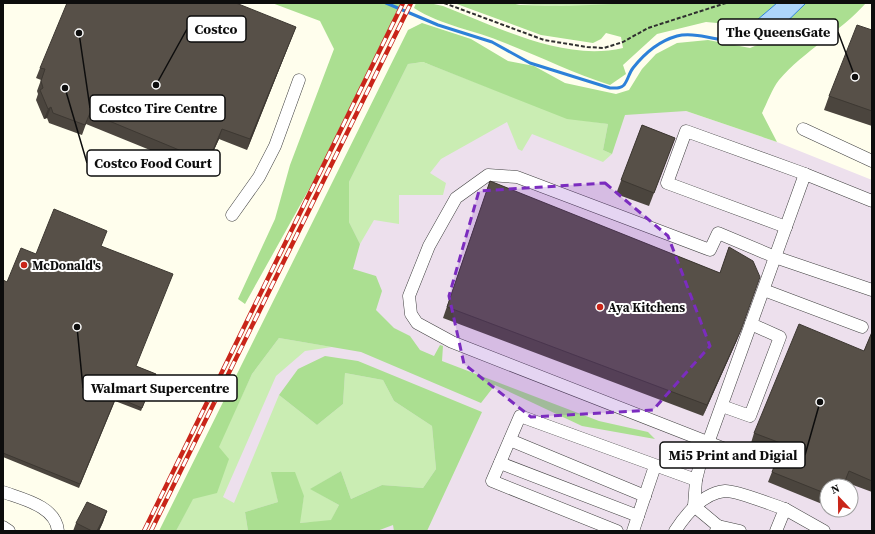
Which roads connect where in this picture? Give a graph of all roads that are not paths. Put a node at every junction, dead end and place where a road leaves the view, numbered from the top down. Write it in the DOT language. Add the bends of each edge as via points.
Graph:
graph roads {
  1 [pos="299,80"];
  2 [pos="803,129"];
  3 [pos="872,161"];
  4 [pos="805,174"];
  5 [pos="872,201"];
  6 [pos="232,215"];
  7 [pos="786,227"];
  8 [pos="775,257"];
  9 [pos="764,290"];
  10 [pos="872,290"];
  11 [pos="751,324"];
  12 [pos="862,327"];
  13 [pos="722,406"];
  14 [pos="510,440"];
  15 [pos="709,442"];
  16 [pos="756,461"];
  17 [pos="500,463"];
  18 [pos="656,466"];
  19 [pos="696,480"];
  20 [pos="3,492"];
  21 [pos="645,496"];
  22 [pos="694,506"];
  23 [pos="785,509"];
  24 [pos="638,516"];
  25 [pos="3,527"];
  26 [pos="717,529"];
  27 [pos="9,531"];
  28 [pos="58,531"];
  29 [pos="617,531"];
  30 [pos="633,531"];
  31 [pos="675,531"];
  32 [pos="740,531"];
  33 [pos="776,531"];
  34 [pos="824,531"];
  1 -- 6 [label="street" via="275,146 259,177"];
  2 -- 3 [label="street"];
  4 -- 5 [label="street"];
  4 -- 7 [label="street"];
  4 -- 7 [label="street" via="686,131 667,183"];
  7 -- 8 [label="street"];
  8 -- 9 [label="street"];
  8 -- 10 [label="street"];
  8 -- 15 [label="street" via="718,233 710,250 517,177 488,175 456,198 429,246 409,296 411,314 417,323 452,342 652,422"];
  9 -- 11 [label="street"];
  9 -- 12 [label="street"];
  11 -- 13 [label="street"];
  11 -- 13 [label="street" via="780,337 750,416"];
  13 -- 15 [label="street"];
  14 -- 17 [label="street"];
  14 -- 18 [label="street" via="520,416"];
  14 -- 21 [label="street"];
  15 -- 16 [label="street"];
  15 -- 19 [label="street"];
  17 -- 24 [label="street"];
  17 -- 29 [label="street" via="492,481"];
  18 -- 19 [label="street"];
  18 -- 21 [label="street"];
  19 -- 22 [label="street"];
  20 -- 28 [label="street" via="42,507 55,520"];
  21 -- 24 [label="street"];
  22 -- 23 [label="street" via="714,494 726,491"];
  22 -- 26 [label="street"];
  22 -- 31 [label="street"];
  23 -- 33 [label="street"];
  23 -- 34 [label="street"];
  24 -- 30 [label="street"];
  25 -- 27 [label="street"];
  26 -- 32 [label="street"];
}
